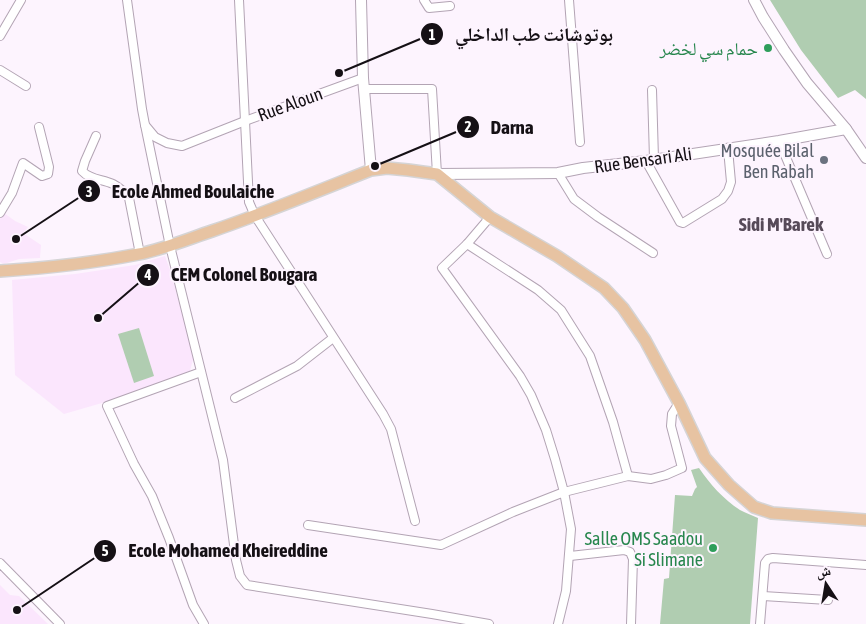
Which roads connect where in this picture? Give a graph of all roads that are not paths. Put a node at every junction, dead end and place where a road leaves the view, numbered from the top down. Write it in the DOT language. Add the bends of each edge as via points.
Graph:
graph roads {
  1 [pos="21,0"];
  2 [pos="127,0"];
  3 [pos="239,0"];
  4 [pos="361,0"];
  5 [pos="424,0"];
  6 [pos="570,0"];
  7 [pos="754,0"];
  8 [pos="450,6"];
  9 [pos="0,36"];
  10 [pos="0,70"];
  11 [pos="363,78"];
  12 [pos="26,86"];
  13 [pos="364,89"];
  14 [pos="652,90"];
  15 [pos="246,121"];
  16 [pos="145,125"];
  17 [pos="39,127"];
  18 [pos="846,129"];
  19 [pos="96,136"];
  20 [pos="779,141"];
  21 [pos="580,142"];
  22 [pos="728,149"];
  23 [pos="866,158"];
  24 [pos="650,160"];
  25 [pos="371,170"];
  26 [pos="558,173"];
  27 [pos="437,174"];
  28 [pos="0,213"];
  29 [pos="255,216"];
  30 [pos="490,217"];
  31 [pos="467,244"];
  32 [pos="170,246"];
  33 [pos="653,253"];
  34 [pos="140,254"];
  35 [pos="827,254"];
  36 [pos="0,270"];
  37 [pos="333,338"];
  38 [pos="201,372"];
  39 [pos="235,398"];
  40 [pos="679,403"];
  41 [pos="628,476"];
  42 [pos="564,492"];
  43 [pos="866,520"];
  44 [pos="415,521"];
  45 [pos="308,524"];
  46 [pos="570,556"];
  47 [pos="0,563"];
  48 [pos="866,565"];
  49 [pos="763,596"];
  50 [pos="828,600"];
  51 [pos="60,624"];
  52 [pos="204,624"];
  53 [pos="490,624"];
  54 [pos="558,624"];
  55 [pos="631,624"];
  56 [pos="760,624"];
  1 -- 9 [label="street"];
  2 -- 16 [label="street"];
  3 -- 15 [label="street"];
  4 -- 11 [label="street"];
  5 -- 8 [label="street" via="429,8"];
  6 -- 21 [label="street"];
  7 -- 18 [label="street" via="807,83"];
  10 -- 12 [label="street"];
  11 -- 13 [label="street"];
  11 -- 15 [label="street, Rue Aloun"];
  13 -- 25 [label="street"];
  13 -- 27 [label="street" via="432,89"];
  14 -- 24 [label="street"];
  15 -- 16 [label="street, Rue Aloun" via="182,146 155,137"];
  15 -- 29 [label="street" via="250,202"];
  16 -- 32 [label="street"];
  17 -- 28 [label="street" via="48,174 42,176 23,163 12,194"];
  18 -- 20 [label="street, Rue Bensari Ali"];
  18 -- 23 [label="street"];
  19 -- 34 [label="street" via="82,170 87,176 114,184 129,198"];
  20 -- 22 [label="street, Rue Bensari Ali"];
  20 -- 35 [label="street"];
  22 -- 24 [label="street, Rue Bensari Ali"];
  22 -- 24 [label="street" via="731,182 728,191 722,199 683,222 680,222"];
  24 -- 26 [label="street, Rue Bensari Ali"];
  25 -- 27 [label="main road" via="387,168"];
  25 -- 29 [label="main road"];
  26 -- 27 [label="street, Rue Bensari Ali"];
  26 -- 33 [label="street" via="574,199"];
  27 -- 30 [label="main road"];
  29 -- 32 [label="main road"];
  29 -- 37 [label="street"];
  30 -- 31 [label="street"];
  30 -- 40 [label="main road" via="604,288 624,308 645,340"];
  31 -- 41 [label="street" via="538,290 561,310 590,356"];
  31 -- 42 [label="street" via="442,268 531,395 546,430"];
  32 -- 34 [label="main road"];
  32 -- 38 [label="street"];
  34 -- 36 [label="main road"];
  37 -- 39 [label="street" via="297,366"];
  37 -- 44 [label="street" via="391,429"];
  38 -- 52 [label="street" via="107,406 152,496 193,605"];
  38 -- 53 [label="street" via="223,460 236,560 240,576 248,585"];
  40 -- 41 [label="street" via="672,414 671,426 682,468 651,479"];
  40 -- 43 [label="main road" via="705,458 754,507 772,512"];
  41 -- 42 [label="street"];
  42 -- 45 [label="street" via="441,545"];
  42 -- 46 [label="street" via="571,529"];
  46 -- 54 [label="street"];
  46 -- 55 [label="street" via="630,552 633,560"];
  47 -- 51 [label="street"];
  48 -- 49 [label="street" via="773,558 765,563"];
  49 -- 50 [label="street"];
  49 -- 56 [label="street"];
}
